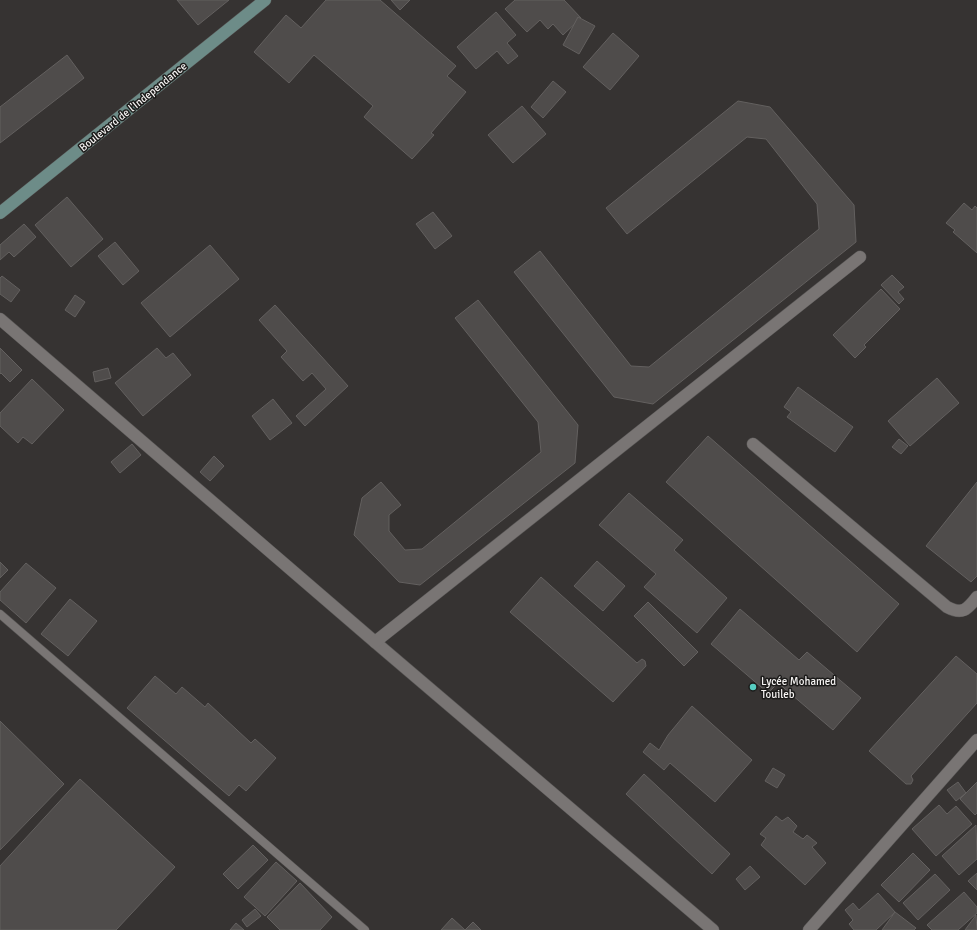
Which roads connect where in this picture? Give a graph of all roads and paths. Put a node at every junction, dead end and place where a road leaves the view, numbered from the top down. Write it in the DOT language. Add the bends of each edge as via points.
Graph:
graph roads {
  1 [pos="265,0"];
  2 [pos="0,213"];
  3 [pos="860,257"];
  4 [pos="0,319"];
  5 [pos="753,444"];
  6 [pos="977,597"];
  7 [pos="0,614"];
  8 [pos="375,642"];
  9 [pos="977,740"];
  10 [pos="365,930"];
  11 [pos="713,930"];
  12 [pos="809,930"];
  1 -- 2 [label="street, Boulevard de l'Independance"];
  3 -- 8 [label="street"];
  4 -- 8 [label="street"];
  5 -- 6 [label="street" via="947,607 956,612 964,610"];
  7 -- 10 [label="lane"];
  8 -- 11 [label="street"];
  9 -- 12 [label="street"];
}
